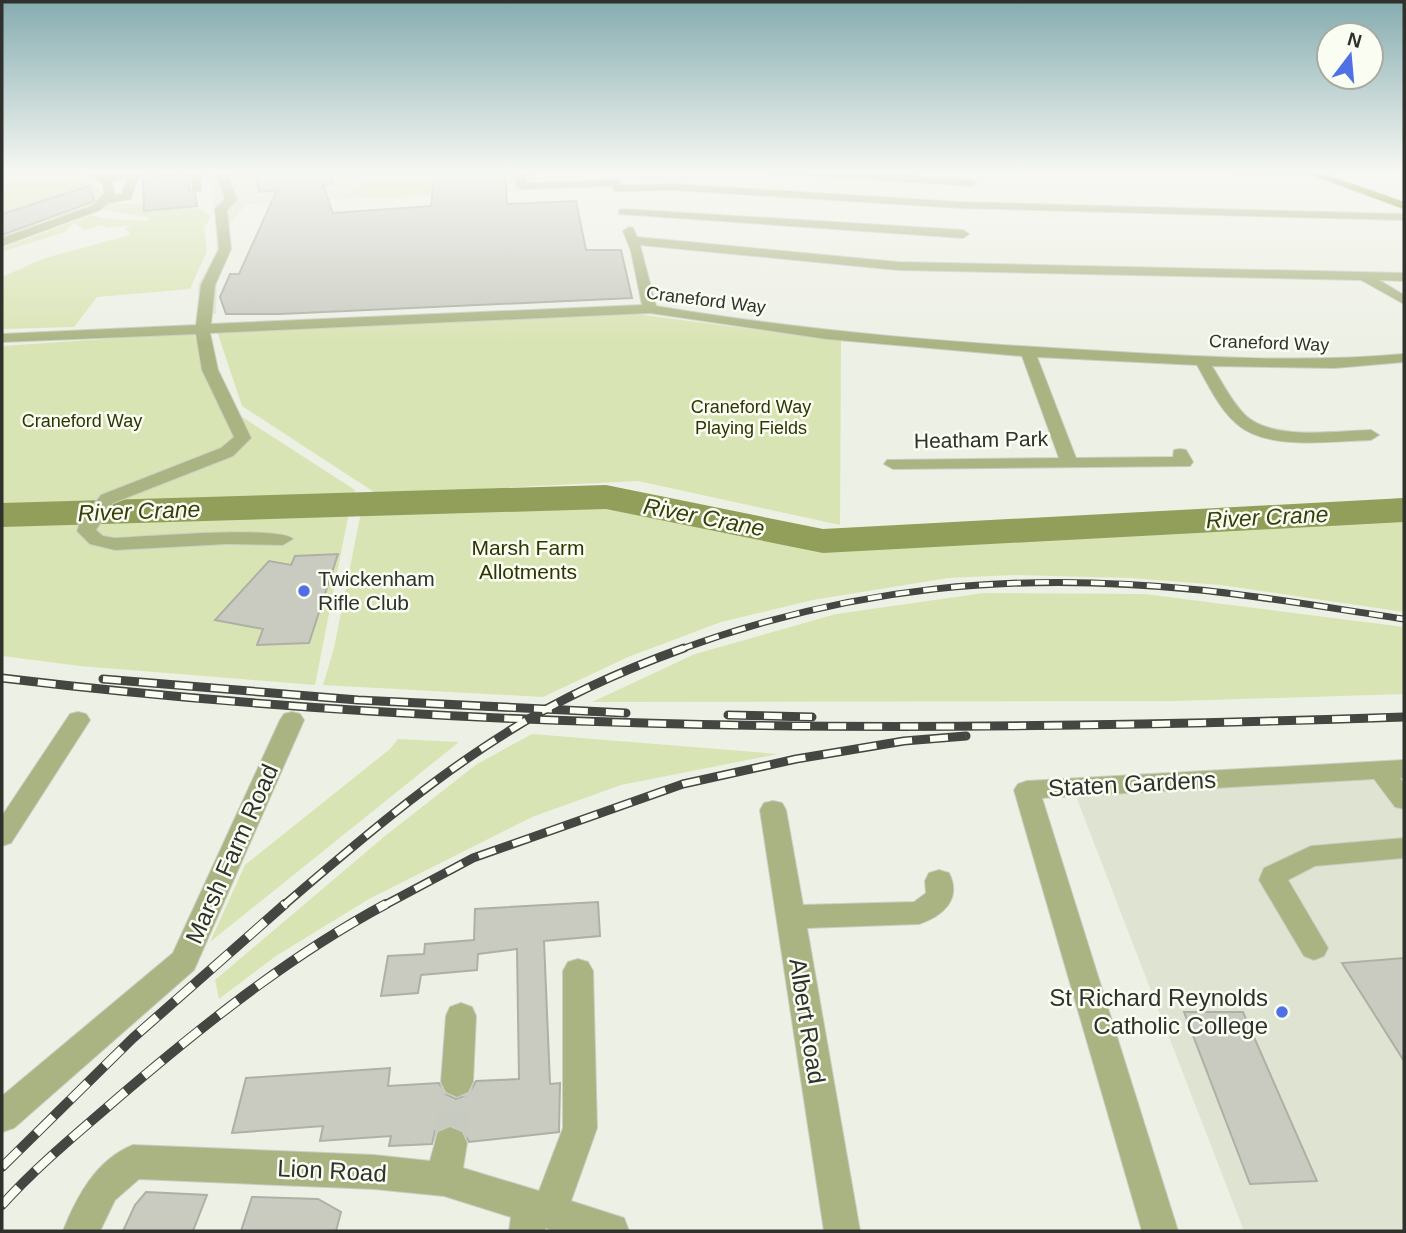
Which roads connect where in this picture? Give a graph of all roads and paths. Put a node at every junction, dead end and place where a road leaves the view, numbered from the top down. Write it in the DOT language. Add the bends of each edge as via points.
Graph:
graph roads {
  1 [pos="42,228"];
  2 [pos="223,228"];
  3 [pos="627,228"];
  4 [pos="863,228"];
  5 [pos="963,234"];
  6 [pos="631,240"];
  7 [pos="2,242"];
  8 [pos="1364,277"];
  9 [pos="1404,278"];
  10 [pos="1404,300"];
  11 [pos="654,314"];
  12 [pos="203,327"];
  13 [pos="2,338"];
  14 [pos="1028,352"];
  15 [pos="1404,358"];
  16 [pos="1201,360"];
  17 [pos="1371,435"];
  18 [pos="1180,454"];
  19 [pos="1069,461"];
  20 [pos="894,464"];
  21 [pos="284,539"];
  22 [pos="78,720"];
  23 [pos="292,720"];
  24 [pos="1392,769"];
  25 [pos="1404,800"];
  26 [pos="773,810"];
  27 [pos="2,836"];
  28 [pos="1404,848"];
  29 [pos="939,881"];
  30 [pos="790,917"];
  31 [pos="1314,948"];
  32 [pos="578,971"];
  33 [pos="461,1016"];
  34 [pos="457,1082"];
  35 [pos="2,1117"];
  36 [pos="450,1143"];
  37 [pos="444,1179"];
  38 [pos="535,1217"];
  39 [pos="81,1231"];
  40 [pos="611,1231"];
  41 [pos="842,1231"];
  42 [pos="1160,1231"];
  1 -- 7 [label="street"];
  2 -- 12 [label="street" via="225,248 208,285"];
  3 -- 6 [label="street"];
  4 -- 5 [label="street"];
  6 -- 8 [label="street" via="898,266"];
  6 -- 11 [label="street"];
  8 -- 9 [label="street"];
  8 -- 10 [label="street"];
  11 -- 12 [label="street, Craneford Way" via="264,329"];
  11 -- 14 [label="street, Craneford Way" via="931,346"];
  12 -- 13 [label="street, Craneford Way"];
  12 -- 21 [label="street" via="209,370 243,438 227,452 120,492 102,503 86,531 97,540 116,544"];
  14 -- 16 [label="street, Craneford Way"];
  14 -- 19 [label="street, Heatham Park"];
  15 -- 16 [label="street, Craneford Way" via="1349,365"];
  16 -- 17 [label="street" via="1241,421 1263,432"];
  18 -- 19 [label="street, Heatham Park" via="1184,461"];
  19 -- 20 [label="street, Heatham Park"];
  22 -- 27 [label="street"];
  23 -- 35 [label="street, Marsh Farm Road" via="184,961"];
  24 -- 25 [label="street"];
  24 -- 42 [label="street, Staten Gardens" via="1027,790"];
  26 -- 30 [label="street, Albert Road"];
  28 -- 31 [label="street" via="1311,856 1275,875 1273,880"];
  29 -- 30 [label="street" via="940,898 919,913"];
  30 -- 41 [label="street, Albert Road"];
  32 -- 38 [label="street" via="579,1128"];
  33 -- 34 [label="street"];
  36 -- 37 [label="street"];
  37 -- 38 [label="street, Lion Road"];
  37 -- 39 [label="street, Lion Road" via="133,1162 103,1188"];
  38 -- 40 [label="street, Lion Road"];
}
